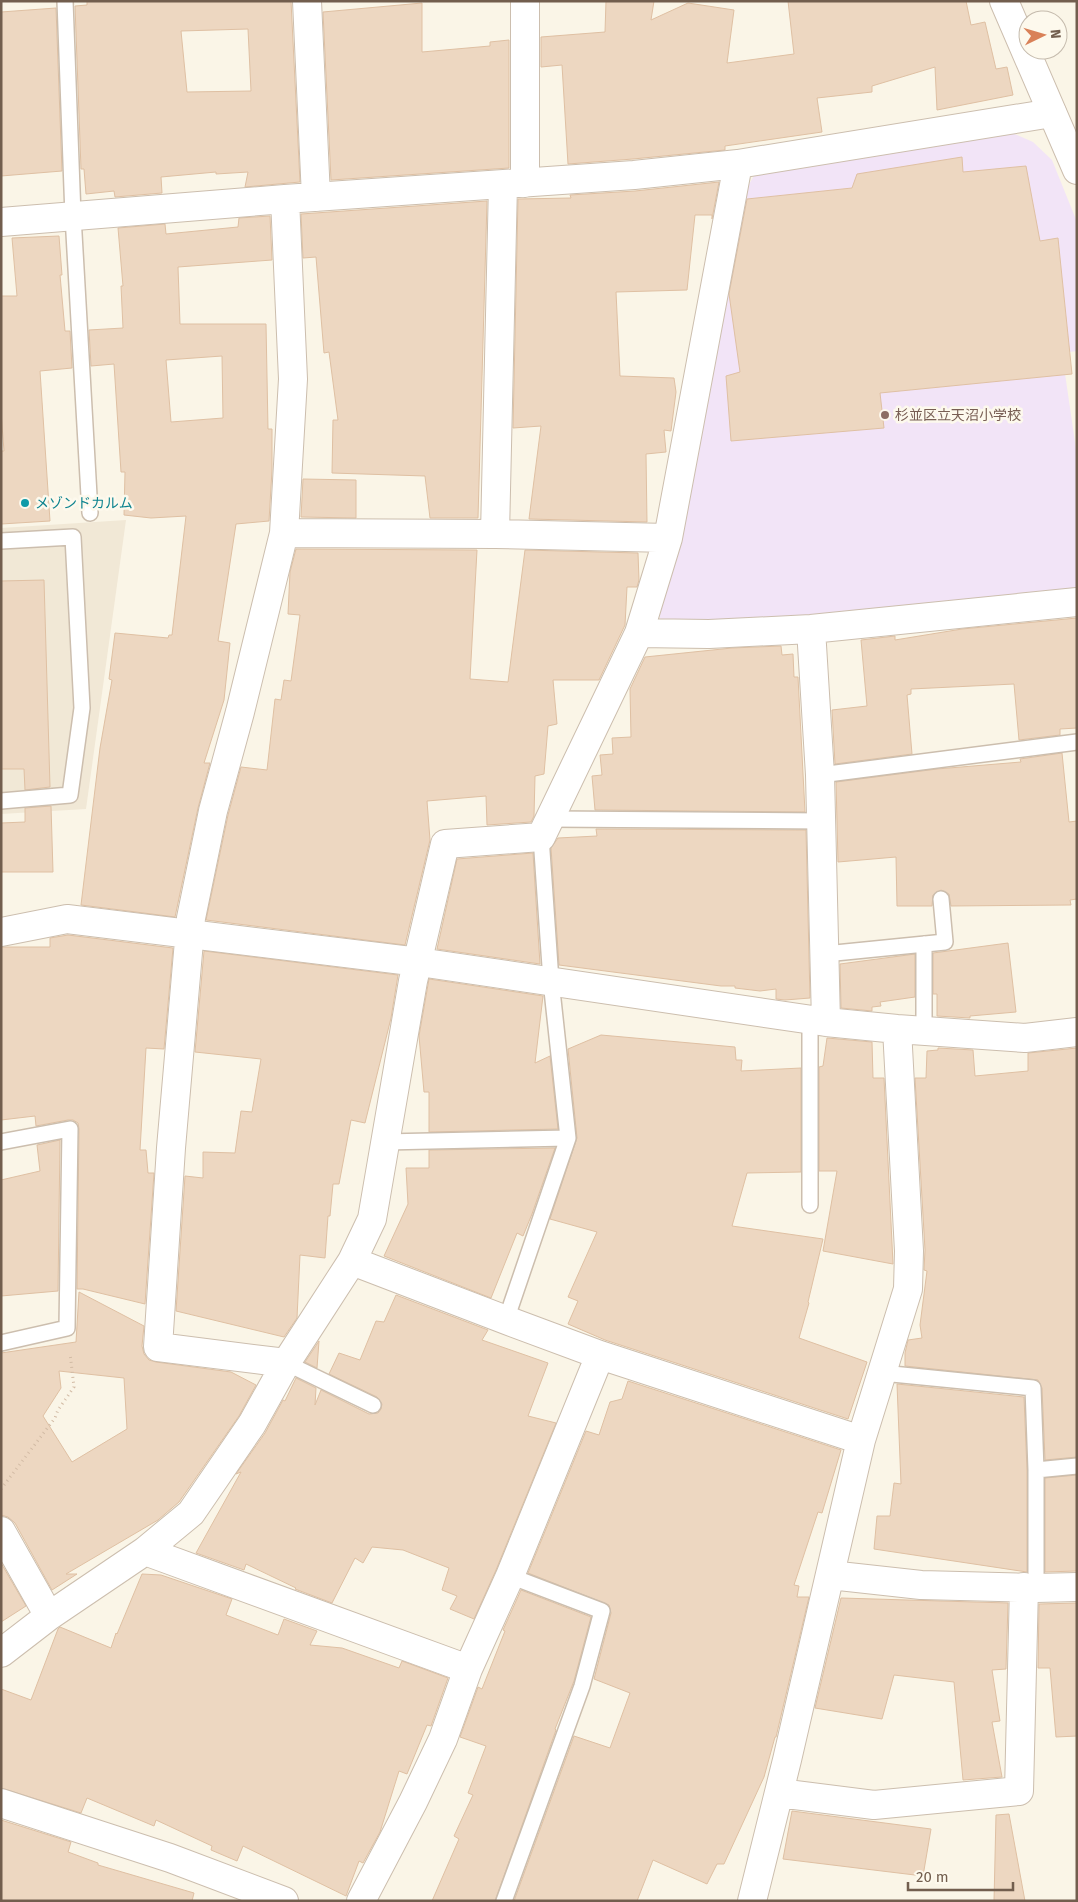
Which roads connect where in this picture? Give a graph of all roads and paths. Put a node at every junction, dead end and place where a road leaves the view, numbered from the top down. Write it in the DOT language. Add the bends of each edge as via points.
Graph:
graph roads {
  1 [pos="65,1"];
  2 [pos="307,1"];
  3 [pos="526,1"];
  4 [pos="1004,1"];
  5 [pos="1052,113"];
  6 [pos="738,164"];
  7 [pos="1077,170"];
  8 [pos="514,183"];
  9 [pos="316,197"];
  10 [pos="285,199"];
  11 [pos="74,216"];
  12 [pos="1,222"];
  13 [pos="90,513"];
  14 [pos="284,533"];
  15 [pos="495,534"];
  16 [pos="668,538"];
  17 [pos="1,541"];
  18 [pos="1077,602"];
  19 [pos="811,629"];
  20 [pos="639,632"];
  21 [pos="1077,742"];
  22 [pos="820,775"];
  23 [pos="1,801"];
  24 [pos="822,822"];
  25 [pos="545,828"];
  26 [pos="941,899"];
  27 [pos="1,932"];
  28 [pos="189,934"];
  29 [pos="924,944"];
  30 [pos="825,954"];
  31 [pos="419,962"];
  32 [pos="551,980"];
  33 [pos="818,1021"];
  34 [pos="897,1029"];
  35 [pos="924,1031"];
  36 [pos="1077,1032"];
  37 [pos="568,1138"];
  38 [pos="1,1142"];
  39 [pos="385,1142"];
  40 [pos="810,1205"];
  41 [pos="352,1260"];
  42 [pos="506,1320"];
  43 [pos="67,1328"];
  44 [pos="1,1343"];
  45 [pos="600,1355"];
  46 [pos="286,1363"];
  47 [pos="882,1373"];
  48 [pos="373,1405"];
  49 [pos="861,1440"];
  50 [pos="1077,1466"];
  51 [pos="1036,1470"];
  52 [pos="1,1489"];
  53 [pos="1,1531"];
  54 [pos="145,1551"];
  55 [pos="830,1575"];
  56 [pos="510,1576"];
  57 [pos="1077,1587"];
  58 [pos="1030,1588"];
  59 [pos="49,1616"];
  60 [pos="1,1653"];
  61 [pos="468,1669"];
  62 [pos="779,1793"];
  63 [pos="1,1803"];
  64 [pos="272,1899"];
  65 [pos="361,1901"];
  66 [pos="504,1901"];
  67 [pos="752,1901"];
  1 -- 11 [label="lane"];
  2 -- 9 [label="street"];
  3 -- 8 [label="street"];
  4 -- 5 [label="street"];
  5 -- 6 [label="street"];
  5 -- 7 [label="street"];
  6 -- 8 [label="street"];
  6 -- 16 [label="street"];
  8 -- 9 [label="street"];
  8 -- 15 [label="street"];
  9 -- 10 [label="street"];
  10 -- 11 [label="street"];
  10 -- 14 [label="street" via="294,379"];
  11 -- 12 [label="street"];
  11 -- 13 [label="lane"];
  14 -- 15 [label="street"];
  14 -- 28 [label="street" via="213,811"];
  15 -- 16 [label="street"];
  16 -- 20 [label="street"];
  17 -- 23 [label="lane" via="73,537 82,708 70,795"];
  18 -- 19 [label="street"];
  19 -- 20 [label="street" via="709,634"];
  19 -- 22 [label="street"];
  20 -- 25 [label="street"];
  21 -- 22 [label="lane"];
  22 -- 24 [label="street"];
  24 -- 25 [label="lane"];
  24 -- 30 [label="street"];
  25 -- 31 [label="street" via="445,844"];
  25 -- 32 [label="lane"];
  26 -- 29 [label="lane" via="945,942"];
  27 -- 28 [label="street" via="67,920"];
  28 -- 31 [label="street"];
  28 -- 46 [label="street" via="158,1347"];
  29 -- 30 [label="lane"];
  29 -- 35 [label="lane"];
  30 -- 33 [label="street"];
  31 -- 32 [label="street"];
  31 -- 39 [label="street"];
  32 -- 33 [label="street"];
  32 -- 37 [label="lane"];
  33 -- 34 [label="street"];
  33 -- 40 [label="lane"];
  34 -- 35 [label="street"];
  34 -- 47 [label="street" via="909,1251 908,1289"];
  35 -- 36 [label="street" via="1025,1038"];
  37 -- 39 [label="lane"];
  37 -- 42 [label="lane"];
  38 -- 43 [label="lane" via="70,1129"];
  39 -- 41 [label="street" via="372,1219"];
  41 -- 42 [label="street"];
  41 -- 46 [label="street"];
  42 -- 45 [label="street"];
  43 -- 44 [label="lane"];
  43 -- 52 [label="path" via="74,1387 55,1418"];
  45 -- 49 [label="street"];
  45 -- 56 [label="street"];
  46 -- 48 [label="lane"];
  46 -- 54 [label="street" via="252,1424 191,1513"];
  47 -- 49 [label="street"];
  47 -- 51 [label="lane" via="1033,1388"];
  49 -- 55 [label="street"];
  50 -- 51 [label="lane"];
  51 -- 58 [label="lane"];
  53 -- 59 [label="street"];
  54 -- 59 [label="street"];
  54 -- 61 [label="street"];
  55 -- 58 [label="street" via="921,1585"];
  55 -- 62 [label="street"];
  56 -- 61 [label="street"];
  56 -- 66 [label="lane" via="602,1611 582,1686"];
  57 -- 58 [label="street"];
  58 -- 62 [label="street" via="1019,1791 874,1805"];
  59 -- 60 [label="street"];
  61 -- 65 [label="street" via="443,1739"];
  62 -- 67 [label="street"];
  63 -- 64 [label="street" via="170,1858"];
}
